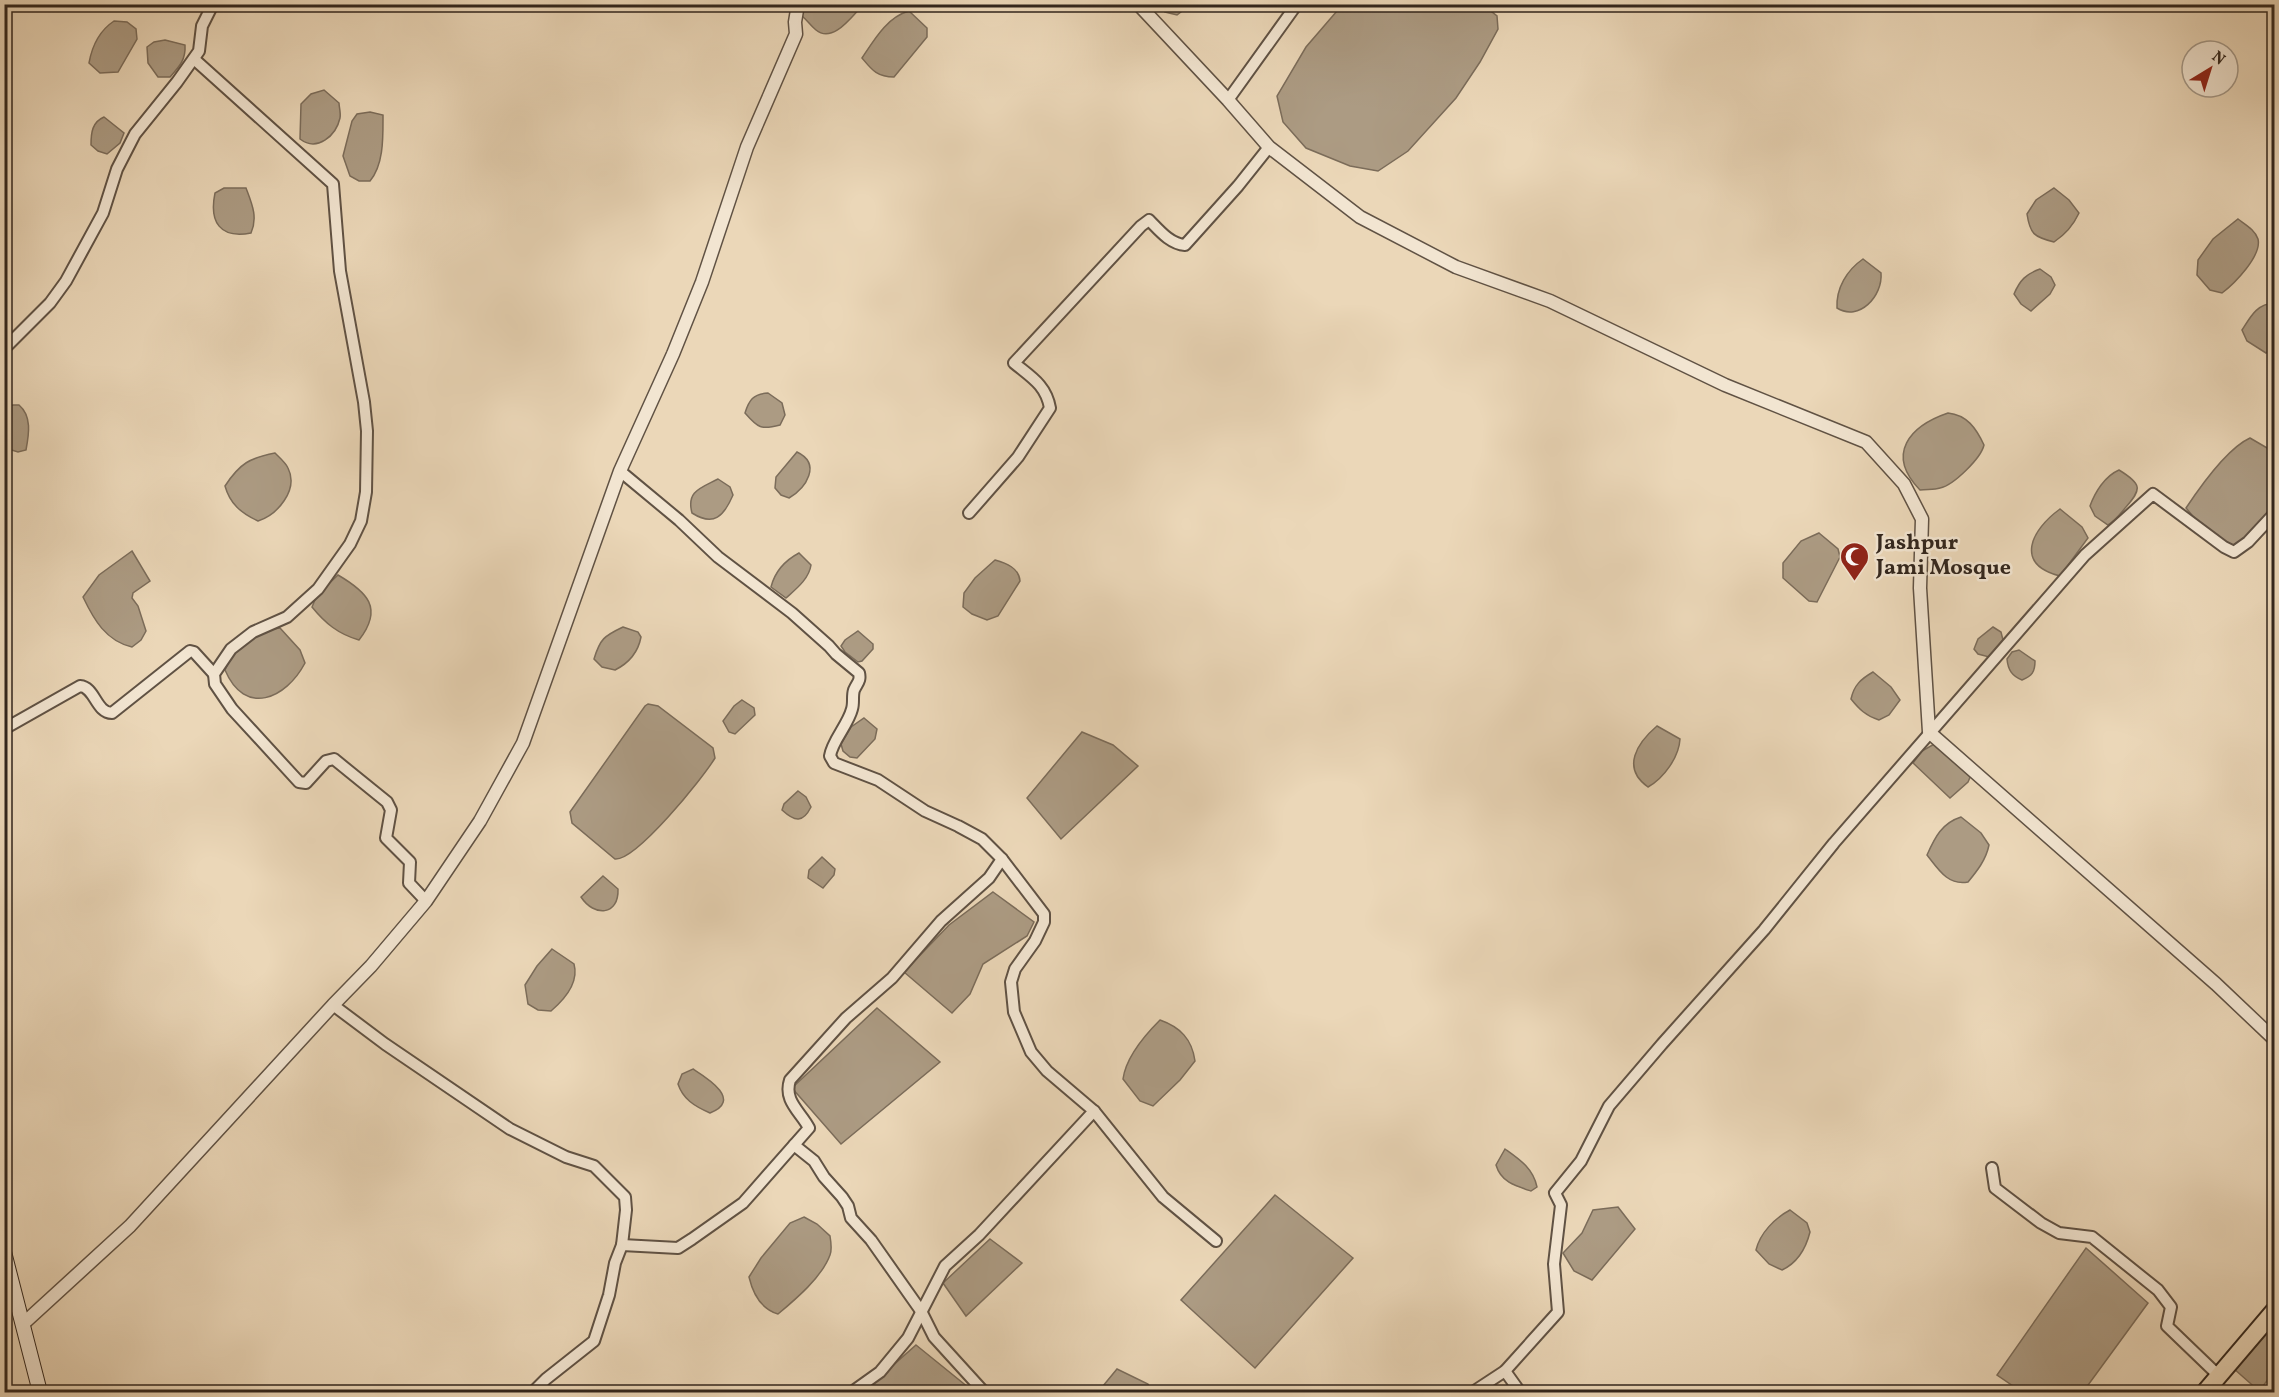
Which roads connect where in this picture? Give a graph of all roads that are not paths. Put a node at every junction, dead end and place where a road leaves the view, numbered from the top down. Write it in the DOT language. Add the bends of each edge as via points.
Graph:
graph roads {
  1 [pos="213,4"];
  2 [pos="798,4"];
  3 [pos="1138,4"];
  4 [pos="1297,4"];
  5 [pos="194,59"];
  6 [pos="1228,100"];
  7 [pos="1269,147"];
  8 [pos="4,349"];
  9 [pos="620,471"];
  10 [pos="969,513"];
  11 [pos="2274,514"];
  12 [pos="214,674"];
  13 [pos="4,729"];
  14 [pos="1929,732"];
  15 [pos="1002,859"];
  16 [pos="426,901"];
  17 [pos="333,1005"];
  18 [pos="2274,1039"];
  19 [pos="1094,1111"];
  20 [pos="794,1145"];
  21 [pos="1992,1168"];
  22 [pos="1216,1241"];
  23 [pos="622,1245"];
  24 [pos="4,1252"];
  25 [pos="921,1311"];
  26 [pos="2274,1311"];
  27 [pos="23,1323"];
  28 [pos="1505,1371"];
  29 [pos="2219,1376"];
  30 [pos="40,1392"];
  31 [pos="533,1392"];
  32 [pos="852,1392"];
  33 [pos="984,1392"];
  34 [pos="1473,1392"];
  35 [pos="1520,1392"];
  36 [pos="2205,1392"];
  1 -- 5 [label="street" via="202,26"];
  2 -- 9 [label="street" via="796,34 747,147 702,282"];
  3 -- 6 [label="street"];
  4 -- 6 [label="street"];
  5 -- 8 [label="street" via="135,134 117,169 103,213 66,281"];
  5 -- 12 [label="street" via="333,184 340,271 367,431 366,492 361,521 350,544 318,588 287,617 253,632 231,649"];
  6 -- 7 [label="street"];
  7 -- 10 [label="street" via="1185,245 1171,240 1149,220 1141,226 1014,363 1048,395 1050,408 1018,457"];
  7 -- 14 [label="street" via="1360,217 1455,267 1550,301 1725,385 1866,442 1904,483 1922,519 1920,588"];
  9 -- 15 [label="street" via="859,673 852,709 831,749 834,763 878,780 925,811 982,839"];
  9 -- 16 [label="street" via="523,743 480,821"];
  11 -- 14 [label="street" via="2234,552 2157,495 2150,496 2085,555"];
  12 -- 13 [label="street" via="190,651 112,713 104,711 88,689 80,686"];
  12 -- 16 [label="street" via="215,684 232,709 299,782 306,783 326,761 334,759 387,802 391,810 386,838 410,862 409,883"];
  14 -- 18 [label="street"];
  14 -- 28 [label="street" via="1764,930 1609,1106 1581,1161 1555,1193 1561,1205 1554,1264 1558,1312"];
  15 -- 19 [label="street" via="1044,914 1035,941 1015,969 1011,982 1014,1012 1036,1059"];
  15 -- 20 [label="street" via="988,878 941,921 892,978 846,1018 790,1080 789,1096 809,1128"];
  16 -- 17 [label="street"];
  17 -- 23 [label="street" via="510,1129 566,1157 594,1166 625,1197"];
  17 -- 27 [label="street" via="130,1226"];
  19 -- 22 [label="street" via="1163,1197"];
  19 -- 25 [label="street" via="980,1235 945,1266"];
  20 -- 23 [label="street" via="743,1203 678,1248"];
  20 -- 25 [label="street" via="814,1161 842,1197 851,1218"];
  21 -- 29 [label="street" via="1995,1188 2041,1224 2059,1233 2092,1237 2158,1290 2171,1307 2167,1326"];
  23 -- 31 [label="street" via="594,1341"];
  24 -- 27 [label="main road"];
  25 -- 32 [label="street" via="908,1338 880,1372"];
  25 -- 33 [label="street" via="934,1337"];
  26 -- 29 [label="highway"];
  27 -- 30 [label="main road"];
  28 -- 34 [label="street"];
  28 -- 35 [label="street"];
  29 -- 36 [label="highway"];
}
